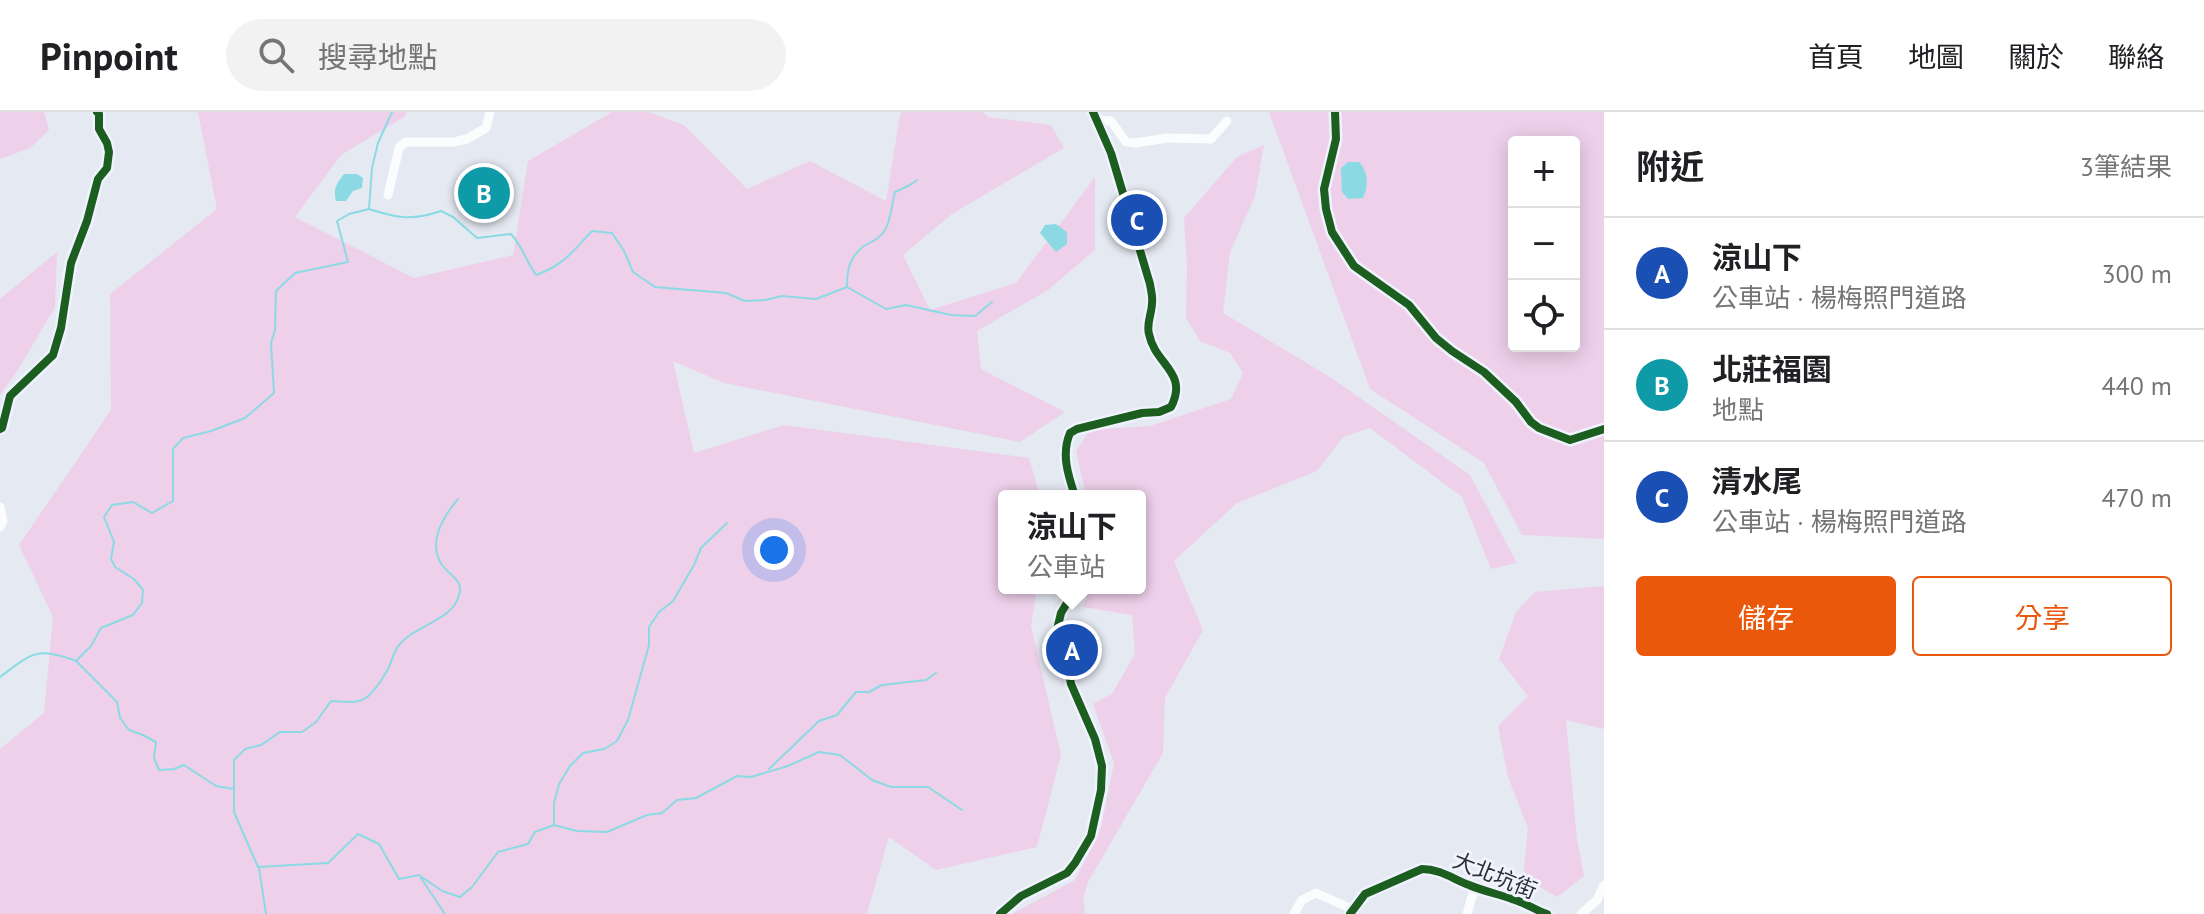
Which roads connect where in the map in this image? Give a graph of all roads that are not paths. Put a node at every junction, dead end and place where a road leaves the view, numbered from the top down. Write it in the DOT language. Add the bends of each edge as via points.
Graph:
graph roads {
  1 [pos="97,112"];
  2 [pos="490,112"];
  3 [pos="1335,112"];
  4 [pos="1095,116"];
  5 [pos="1227,121"];
  6 [pos="388,195"];
  7 [pos="0,429"];
  8 [pos="1604,429"];
  9 [pos="1073,490"];
  10 [pos="0,507"];
  11 [pos="0,527"];
  12 [pos="1072,594"];
  13 [pos="1604,885"];
  14 [pos="1479,889"];
  15 [pos="1351,912"];
  16 [pos="1000,914"];
  17 [pos="1294,914"];
  18 [pos="1467,914"];
  19 [pos="1547,914"];
  20 [pos="1581,914"];
  1 -- 7 [label="street" via="109,152 107,168 98,179 71,263 53,355 10,396"];
  2 -- 6 [label="street" via="486,128 467,139 405,142"];
  3 -- 8 [label="street" via="1326,209 1332,232 1354,266 1409,305 1436,338 1484,372 1539,428 1570,440"];
  4 -- 5 [label="street" via="1111,121 1119,136 1135,143 1211,139"];
  4 -- 9 [label="street" via="1150,284 1149,335 1176,378 1178,391 1171,407 1159,412 1070,433 1065,448"];
  10 -- 11 [label="street"];
  12 -- 16 [label="street" via="1061,613 1057,637 1102,766 1091,836 1067,873 1021,896"];
  13 -- 20 [label="street"];
  14 -- 15 [label="street, 大北坑街" via="1422,869 1365,894"];
  14 -- 18 [label="street, 大北坑街"];
  14 -- 19 [label="street, 大北坑街"];
  15 -- 17 [label="street" via="1316,893 1302,900"];
}
